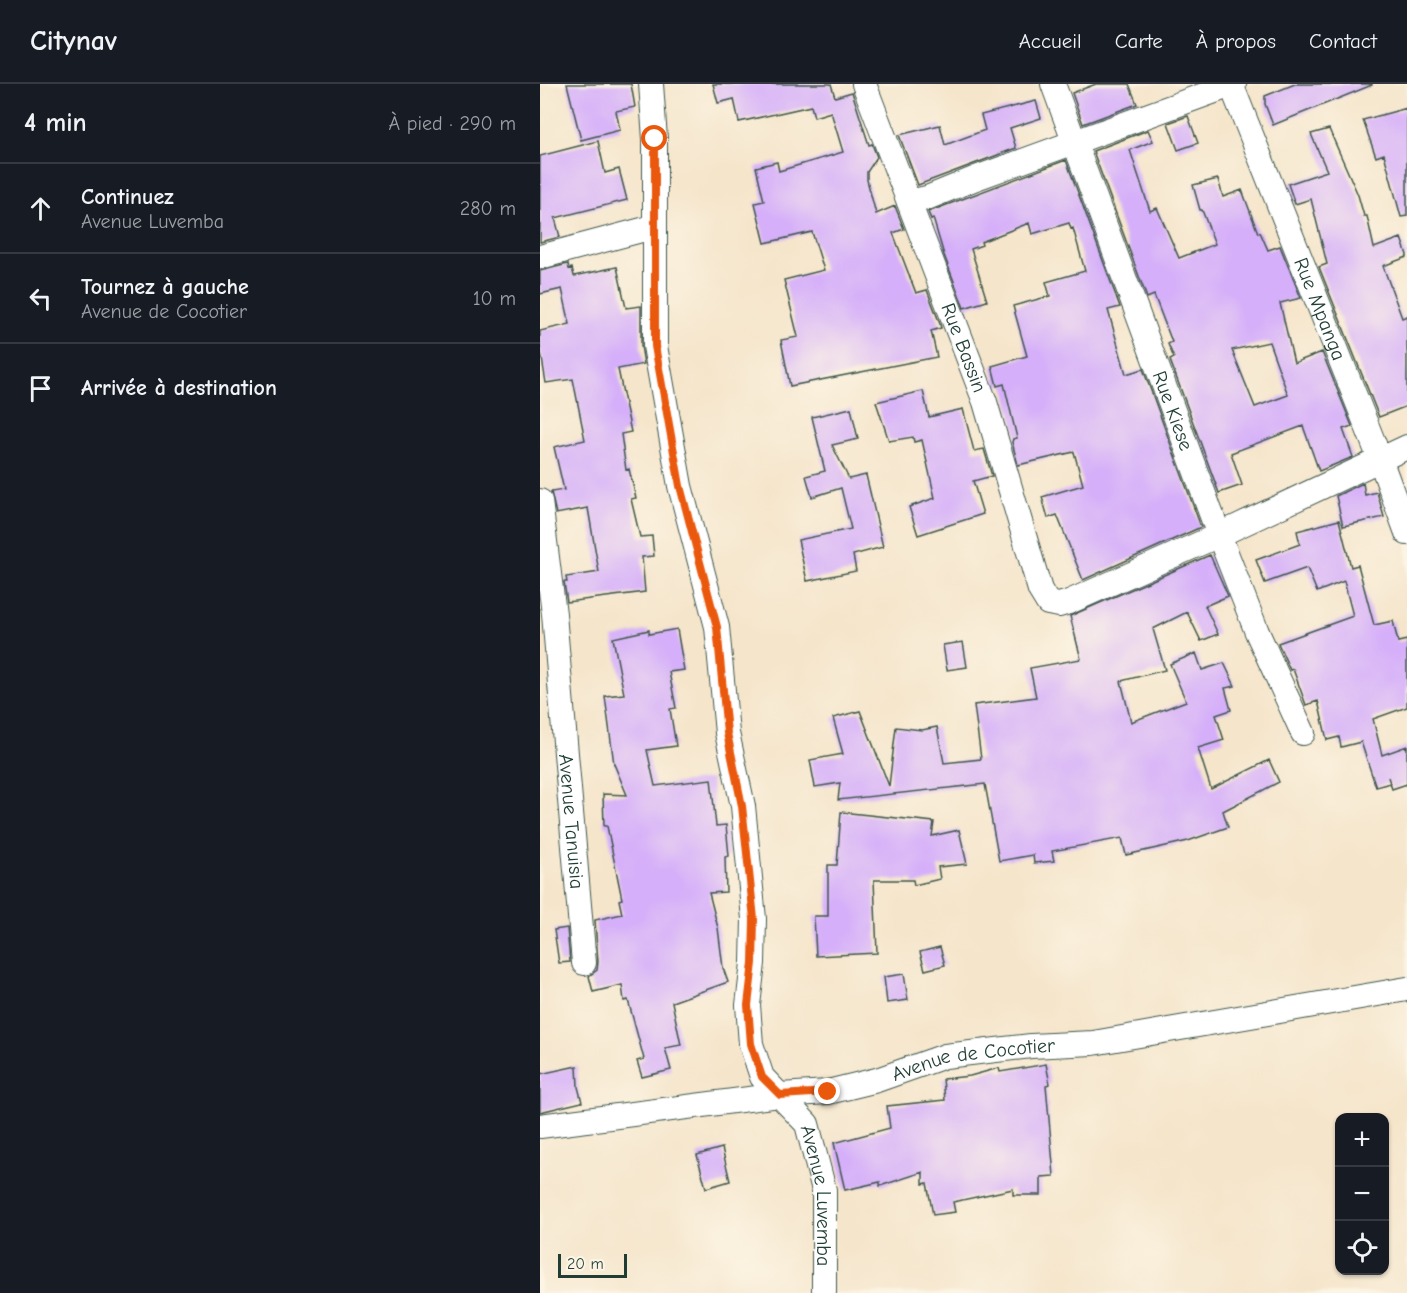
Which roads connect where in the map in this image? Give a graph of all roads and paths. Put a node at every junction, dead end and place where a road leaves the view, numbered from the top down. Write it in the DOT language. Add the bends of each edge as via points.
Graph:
graph roads {
  1 [pos="651,84"];
  2 [pos="864,84"];
  3 [pos="1053,84"];
  4 [pos="1232,84"];
  5 [pos="1075,142"];
  6 [pos="909,202"];
  7 [pos="653,227"];
  8 [pos="540,257"];
  9 [pos="1407,447"];
  10 [pos="1380,459"];
  11 [pos="540,501"];
  12 [pos="1407,533"];
  13 [pos="1219,535"];
  14 [pos="1303,733"];
  15 [pos="584,963"];
  16 [pos="1407,989"];
  17 [pos="780,1095"];
  18 [pos="540,1126"];
  19 [pos="824,1293"];
  1 -- 7 [label="street, Avenue Luvemba" via="655,139"];
  2 -- 6 [label="street, Rue Bassin"];
  3 -- 5 [label="street, Rue Kiese"];
  4 -- 5 [label="street"];
  4 -- 10 [label="street, Rue Mpanga"];
  5 -- 6 [label="street"];
  5 -- 13 [label="street, Rue Kiese"];
  6 -- 13 [label="street, Rue Bassin" via="985,402 1040,590 1048,603 1059,605"];
  7 -- 8 [label="street"];
  7 -- 17 [label="street, Avenue Luvemba" via="655,346 680,486 717,627 727,733 742,806 754,919 748,1005 751,1044 762,1077"];
  9 -- 10 [label="street"];
  10 -- 12 [label="street, Rue Mpanga"];
  10 -- 13 [label="street"];
  11 -- 15 [label="street, Avenue Tanuisia" via="554,614"];
  13 -- 14 [label="street, Rue Kiese"];
  16 -- 17 [label="street, Avenue de Cocotier" via="1093,1043 945,1056 828,1092"];
  17 -- 18 [label="street, Avenue de Cocotier"];
  17 -- 19 [label="street, Avenue Luvemba" via="807,1124 824,1190"];
}
